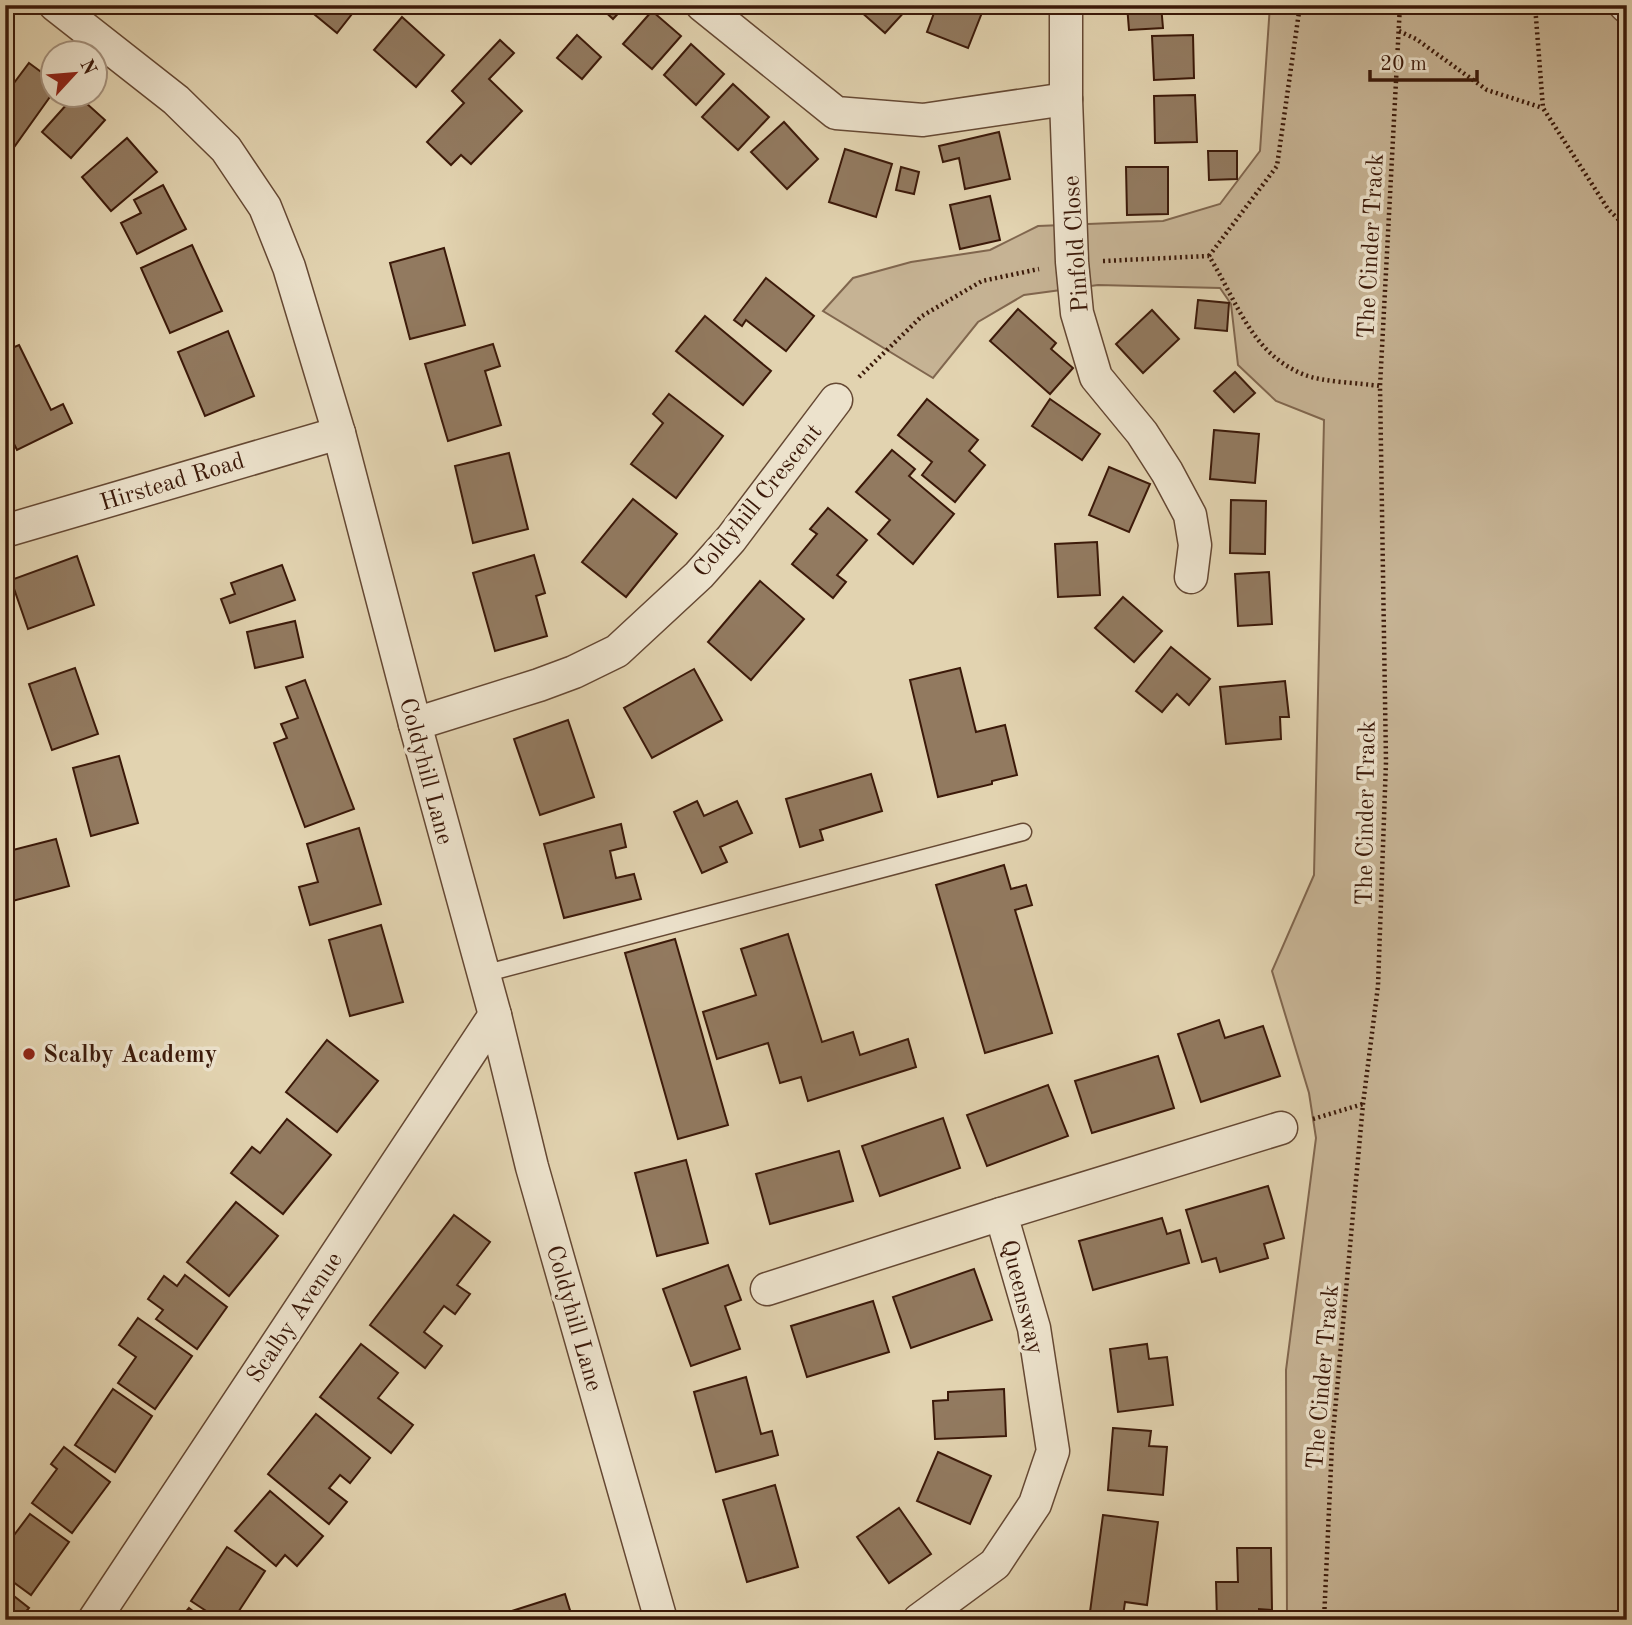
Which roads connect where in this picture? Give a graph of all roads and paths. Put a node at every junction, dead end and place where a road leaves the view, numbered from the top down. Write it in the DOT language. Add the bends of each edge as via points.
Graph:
graph roads {
  1 [pos="55,5"];
  2 [pos="702,5"];
  3 [pos="1066,5"];
  4 [pos="1300,5"];
  5 [pos="1400,5"];
  6 [pos="1535,5"];
  7 [pos="1399,31"];
  8 [pos="1066,99"];
  9 [pos="1544,108"];
  10 [pos="1627,228"];
  11 [pos="1209,256"];
  12 [pos="1072,262"];
  13 [pos="1380,386"];
  14 [pos="836,400"];
  15 [pos="339,432"];
  16 [pos="5,531"];
  17 [pos="1191,577"];
  18 [pos="415,724"];
  19 [pos="1023,832"];
  20 [pos="484,974"];
  21 [pos="495,1015"];
  22 [pos="1363,1104"];
  23 [pos="1282,1128"];
  24 [pos="1001,1214"];
  25 [pos="767,1289"];
  26 [pos="935,1616"];
  27 [pos="94,1620"];
  28 [pos="661,1620"];
  29 [pos="1324,1620"];
  1 -- 15 [label="street, Coldyhill Lane" via="176,100 226,149 265,207 293,279"];
  2 -- 8 [label="street" via="836,113 923,120"];
  3 -- 8 [label="street, Pinfold Close"];
  4 -- 11 [label="path" via="1276,166"];
  5 -- 7 [label="path, The Cinder Track"];
  6 -- 9 [label="path"];
  7 -- 9 [label="path" via="1487,90"];
  7 -- 13 [label="path, The Cinder Track"];
  8 -- 12 [label="street, Pinfold Close"];
  9 -- 10 [label="path" via="1608,209"];
  11 -- 12 [label="path"];
  11 -- 13 [label="path" via="1247,328 1275,358 1306,376"];
  12 -- 14 [label="path" via="982,281 922,316"];
  12 -- 17 [label="street, Pinfold Close" via="1077,313 1096,377 1142,433 1190,515 1195,545"];
  13 -- 22 [label="path, The Cinder Track" via="1386,762 1378,986"];
  14 -- 18 [label="street, Coldyhill Crescent" via="731,539 617,651 551,681"];
  15 -- 16 [label="street, Hirstead Road"];
  15 -- 18 [label="street, Coldyhill Lane"];
  18 -- 20 [label="street, Coldyhill Lane"];
  19 -- 20 [label="lane"];
  20 -- 21 [label="street, Coldyhill Lane"];
  21 -- 27 [label="street, Scalby Avenue"];
  21 -- 28 [label="street, Coldyhill Lane" via="532,1167"];
  22 -- 23 [label="path"];
  22 -- 29 [label="path, The Cinder Track" via="1332,1444"];
  23 -- 24 [label="street, Queensway"];
  24 -- 25 [label="street"];
  24 -- 26 [label="street, Queensway" via="1034,1328 1053,1451 1035,1504 995,1564"];
}
